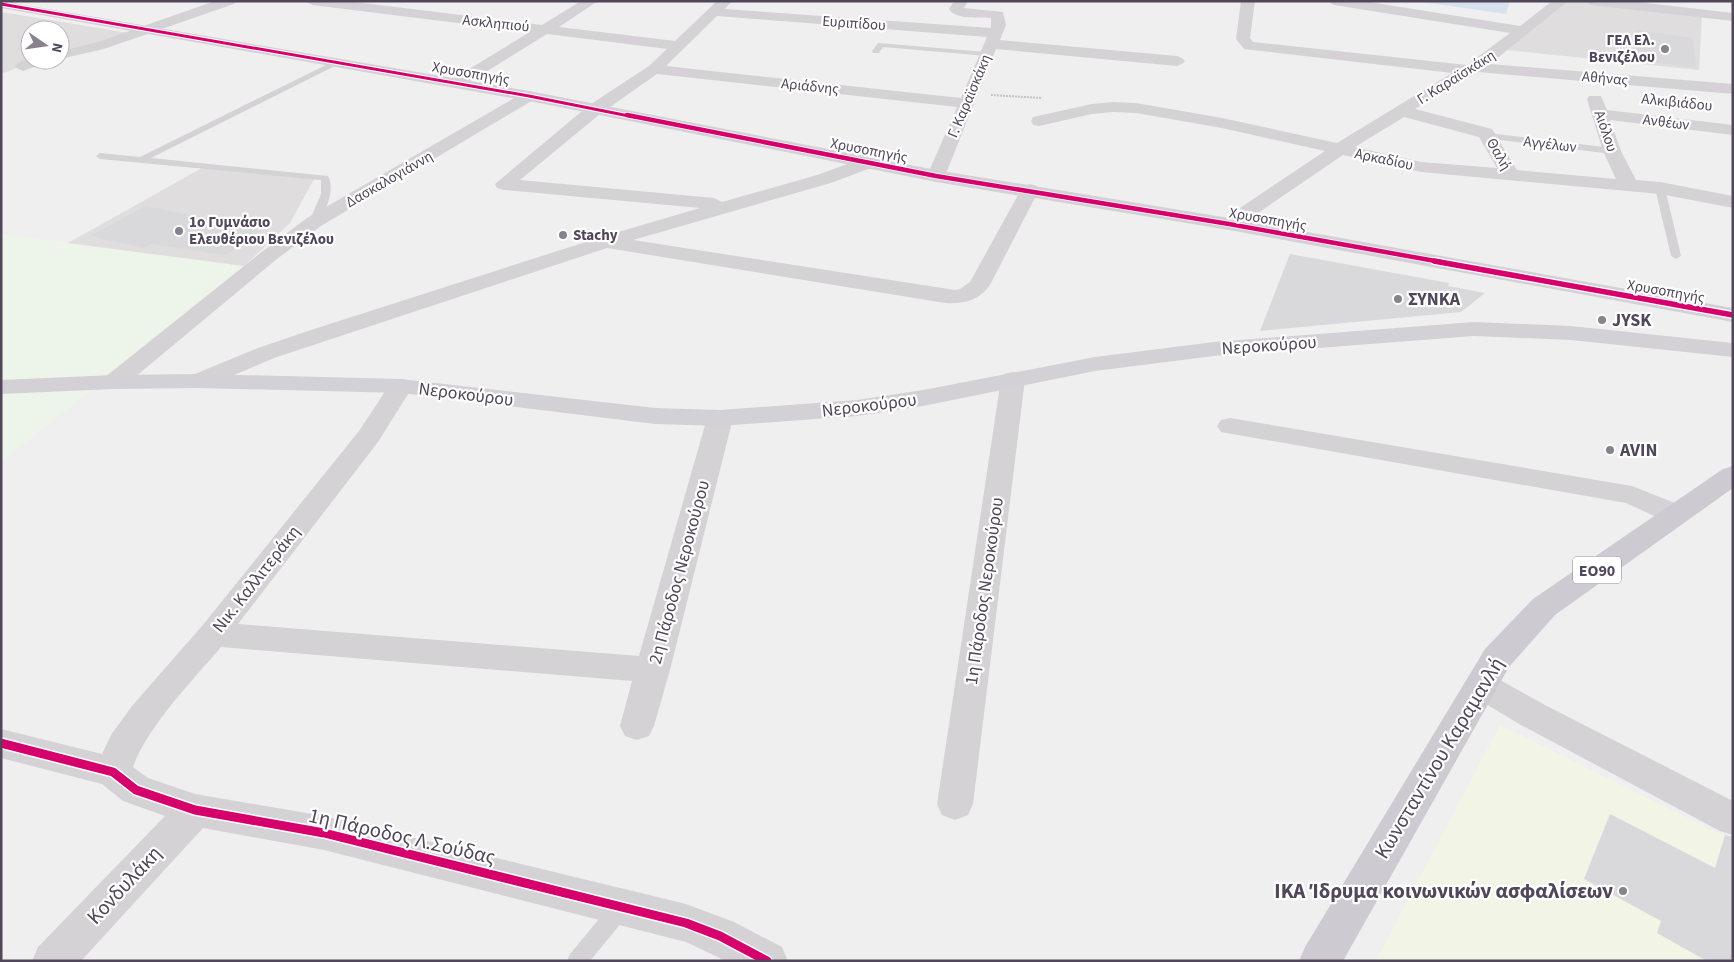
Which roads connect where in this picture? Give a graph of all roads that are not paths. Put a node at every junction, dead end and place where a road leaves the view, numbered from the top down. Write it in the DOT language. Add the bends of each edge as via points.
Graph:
graph roads {
  1 [pos="229,1"];
  2 [pos="312,1"];
  3 [pos="591,1"];
  4 [pos="961,1"];
  5 [pos="1248,1"];
  6 [pos="1334,1"];
  7 [pos="1561,1"];
  8 [pos="1591,1"];
  9 [pos="1350,2"];
  10 [pos="1,4"];
  11 [pos="719,7"];
  12 [pos="1000,8"];
  13 [pos="1733,16"];
  14 [pos="547,29"];
  15 [pos="146,30"];
  16 [pos="1522,31"];
  17 [pos="991,44"];
  18 [pos="680,46"];
  19 [pos="876,51"];
  20 [pos="70,53"];
  21 [pos="1177,61"];
  22 [pos="337,63"];
  23 [pos="1472,68"];
  24 [pos="654,69"];
  25 [pos="1585,76"];
  26 [pos="457,83"];
  27 [pos="1733,89"];
  28 [pos="1592,93"];
  29 [pos="1612,95"];
  30 [pos="529,96"];
  31 [pos="966,103"];
  32 [pos="594,110"];
  33 [pos="1402,111"];
  34 [pos="1600,114"];
  35 [pos="1039,121"];
  36 [pos="1733,130"];
  37 [pos="1487,135"];
  38 [pos="1338,150"];
  39 [pos="1612,151"];
  40 [pos="100,156"];
  41 [pos="143,159"];
  42 [pos="870,162"];
  43 [pos="936,176"];
  44 [pos="1511,176"];
  45 [pos="1630,185"];
  46 [pos="1660,188"];
  47 [pos="1030,190"];
  48 [pos="1733,202"];
  49 [pos="729,205"];
  50 [pos="314,222"];
  51 [pos="1229,224"];
  52 [pos="605,242"];
  53 [pos="1676,256"];
  54 [pos="1733,315"];
  55 [pos="1733,350"];
  56 [pos="1013,379"];
  57 [pos="199,381"];
  58 [pos="114,382"];
  59 [pos="401,386"];
  60 [pos="1,387"];
  61 [pos="720,418"];
  62 [pos="1230,426"];
  63 [pos="1733,475"];
  64 [pos="1675,514"];
  65 [pos="213,634"];
  66 [pos="653,670"];
  67 [pos="1481,685"];
  68 [pos="637,726"];
  69 [pos="1,743"];
  70 [pos="113,772"];
  71 [pos="955,804"];
  72 [pos="195,810"];
  73 [pos="1733,819"];
  74 [pos="622,906"];
  75 [pos="53,961"];
  76 [pos="577,961"];
  77 [pos="766,961"];
  78 [pos="1320,961"];
  1 -- 15 [label="street"];
  2 -- 14 [label="street, Ασκληπιού"];
  3 -- 14 [label="street"];
  4 -- 12 [label="street, Γ. Καραϊσκάκη" via="956,9 958,12"];
  5 -- 23 [label="street, Αθήνας" via="1243,39 1249,46"];
  6 -- 9 [label="street, Γ. Καραϊσκάκη"];
  7 -- 16 [label="street"];
  8 -- 13 [label="street"];
  9 -- 16 [label="street, Γ. Καραϊσκάκη"];
  10 -- 15 [label="street, Χρυσοπηγής"];
  11 -- 17 [label="street, Ευριπίδου"];
  11 -- 18 [label="street"];
  12 -- 17 [label="street, Γ. Καραϊσκάκη" via="999,25"];
  14 -- 18 [label="street, Ασκληπιού"];
  14 -- 26 [label="street"];
  15 -- 20 [label="street"];
  15 -- 22 [label="street, Χρυσοπηγής"];
  16 -- 23 [label="street, Γ. Καραϊσκάκη"];
  17 -- 19 [label="lane" via="881,45"];
  17 -- 21 [label="street, Ευριπίδου"];
  17 -- 31 [label="street, Γ. Καραϊσκάκη"];
  18 -- 24 [label="street"];
  22 -- 26 [label="street, Χρυσοπηγής"];
  22 -- 41 [label="lane"];
  23 -- 25 [label="street, Αθήνας"];
  23 -- 33 [label="street, Γ. Καραϊσκάκη"];
  24 -- 31 [label="street, Αριάδνης"];
  24 -- 32 [label="street"];
  25 -- 27 [label="street, Αθήνας"];
  25 -- 28 [label="street, Αιόλου"];
  26 -- 30 [label="street, Χρυσοπηγής"];
  28 -- 29 [label="street"];
  28 -- 34 [label="street, Αιόλου"];
  30 -- 32 [label="street, Χρυσοπηγής"];
  30 -- 50 [label="street, Δασκαλογιάννη"];
  31 -- 43 [label="street, Γ. Καραϊσκάκη"];
  32 -- 42 [label="street, Χρυσοπηγής"];
  32 -- 49 [label="street" via="504,184"];
  33 -- 37 [label="street, Αγγέλων"];
  33 -- 38 [label="street, Γ. Καραϊσκάκη"];
  34 -- 36 [label="street, Ανθέων"];
  34 -- 39 [label="street, Αιόλου"];
  35 -- 38 [label="street, Αρκαδίου" via="1092,109 1136,108 1222,123"];
  37 -- 39 [label="lane, Αγγέλων"];
  37 -- 44 [label="street, Θαλή"];
  38 -- 44 [label="street, Αρκαδίου" via="1421,167"];
  38 -- 51 [label="street, Γ. Καραϊσκάκη"];
  39 -- 45 [label="street, Αιόλου"];
  40 -- 41 [label="lane"];
  41 -- 50 [label="lane" via="325,178 326,190"];
  42 -- 43 [label="street, Χρυσοπηγής"];
  42 -- 49 [label="street" via="824,179"];
  43 -- 47 [label="street, Χρυσοπηγής"];
  44 -- 45 [label="street, Αρκαδίου"];
  45 -- 46 [label="street, Αρκαδίου"];
  46 -- 48 [label="street, Αρκαδίου"];
  46 -- 53 [label="lane"];
  47 -- 51 [label="street, Χρυσοπηγής"];
  47 -- 52 [label="street" via="979,285 973,293 961,297"];
  49 -- 52 [label="street"];
  50 -- 58 [label="street, Δασκαλογιάννη"];
  51 -- 54 [label="street, Χρυσοπηγής"];
  52 -- 57 [label="street" via="266,353"];
  55 -- 56 [label="street, Νεροκούρου" via="1584,334 1474,329 1214,349 1094,364"];
  56 -- 61 [label="street, Νεροκούρου" via="857,408"];
  56 -- 71 [label="street, 1η Πάροδος Νεροκούρου"];
  57 -- 58 [label="street, Νεροκούρου"];
  57 -- 59 [label="street, Νεροκούρου"];
  58 -- 60 [label="street, Νεροκούρου"];
  59 -- 61 [label="street, Νεροκούρου" via="655,416"];
  59 -- 65 [label="street, Νικ. Καλλιτεράκη" via="369,436"];
  61 -- 66 [label="street, 2η Πάροδος Νεροκούρου"];
  62 -- 64 [label="street" via="1632,494"];
  63 -- 64 [label="main road, Κωνσταντίνου Καραμανλή / ΕΟ90"];
  64 -- 67 [label="main road, Κωνσταντίνου Καραμανλή / ΕΟ90" via="1544,606 1497,658"];
  65 -- 66 [label="street"];
  65 -- 70 [label="street, Νικ. Καλλιτεράκη" via="144,716 123,746"];
  66 -- 68 [label="street, 2η Πάροδος Νεροκούρου"];
  67 -- 73 [label="street"];
  67 -- 78 [label="main road, Κωνσταντίνου Καραμανλή / ΕΟ90"];
  69 -- 70 [label="street, 1η Πάροδος Λ.Σούδας"];
  70 -- 72 [label="street, 1η Πάροδος Λ.Σούδας" via="136,790"];
  72 -- 74 [label="street, 1η Πάροδος Λ.Σούδας" via="324,833"];
  72 -- 75 [label="street, Κονδυλάκη"];
  74 -- 76 [label="lane"];
  74 -- 77 [label="street, 1η Πάροδος Λ.Σούδας" via="686,923"];
}
